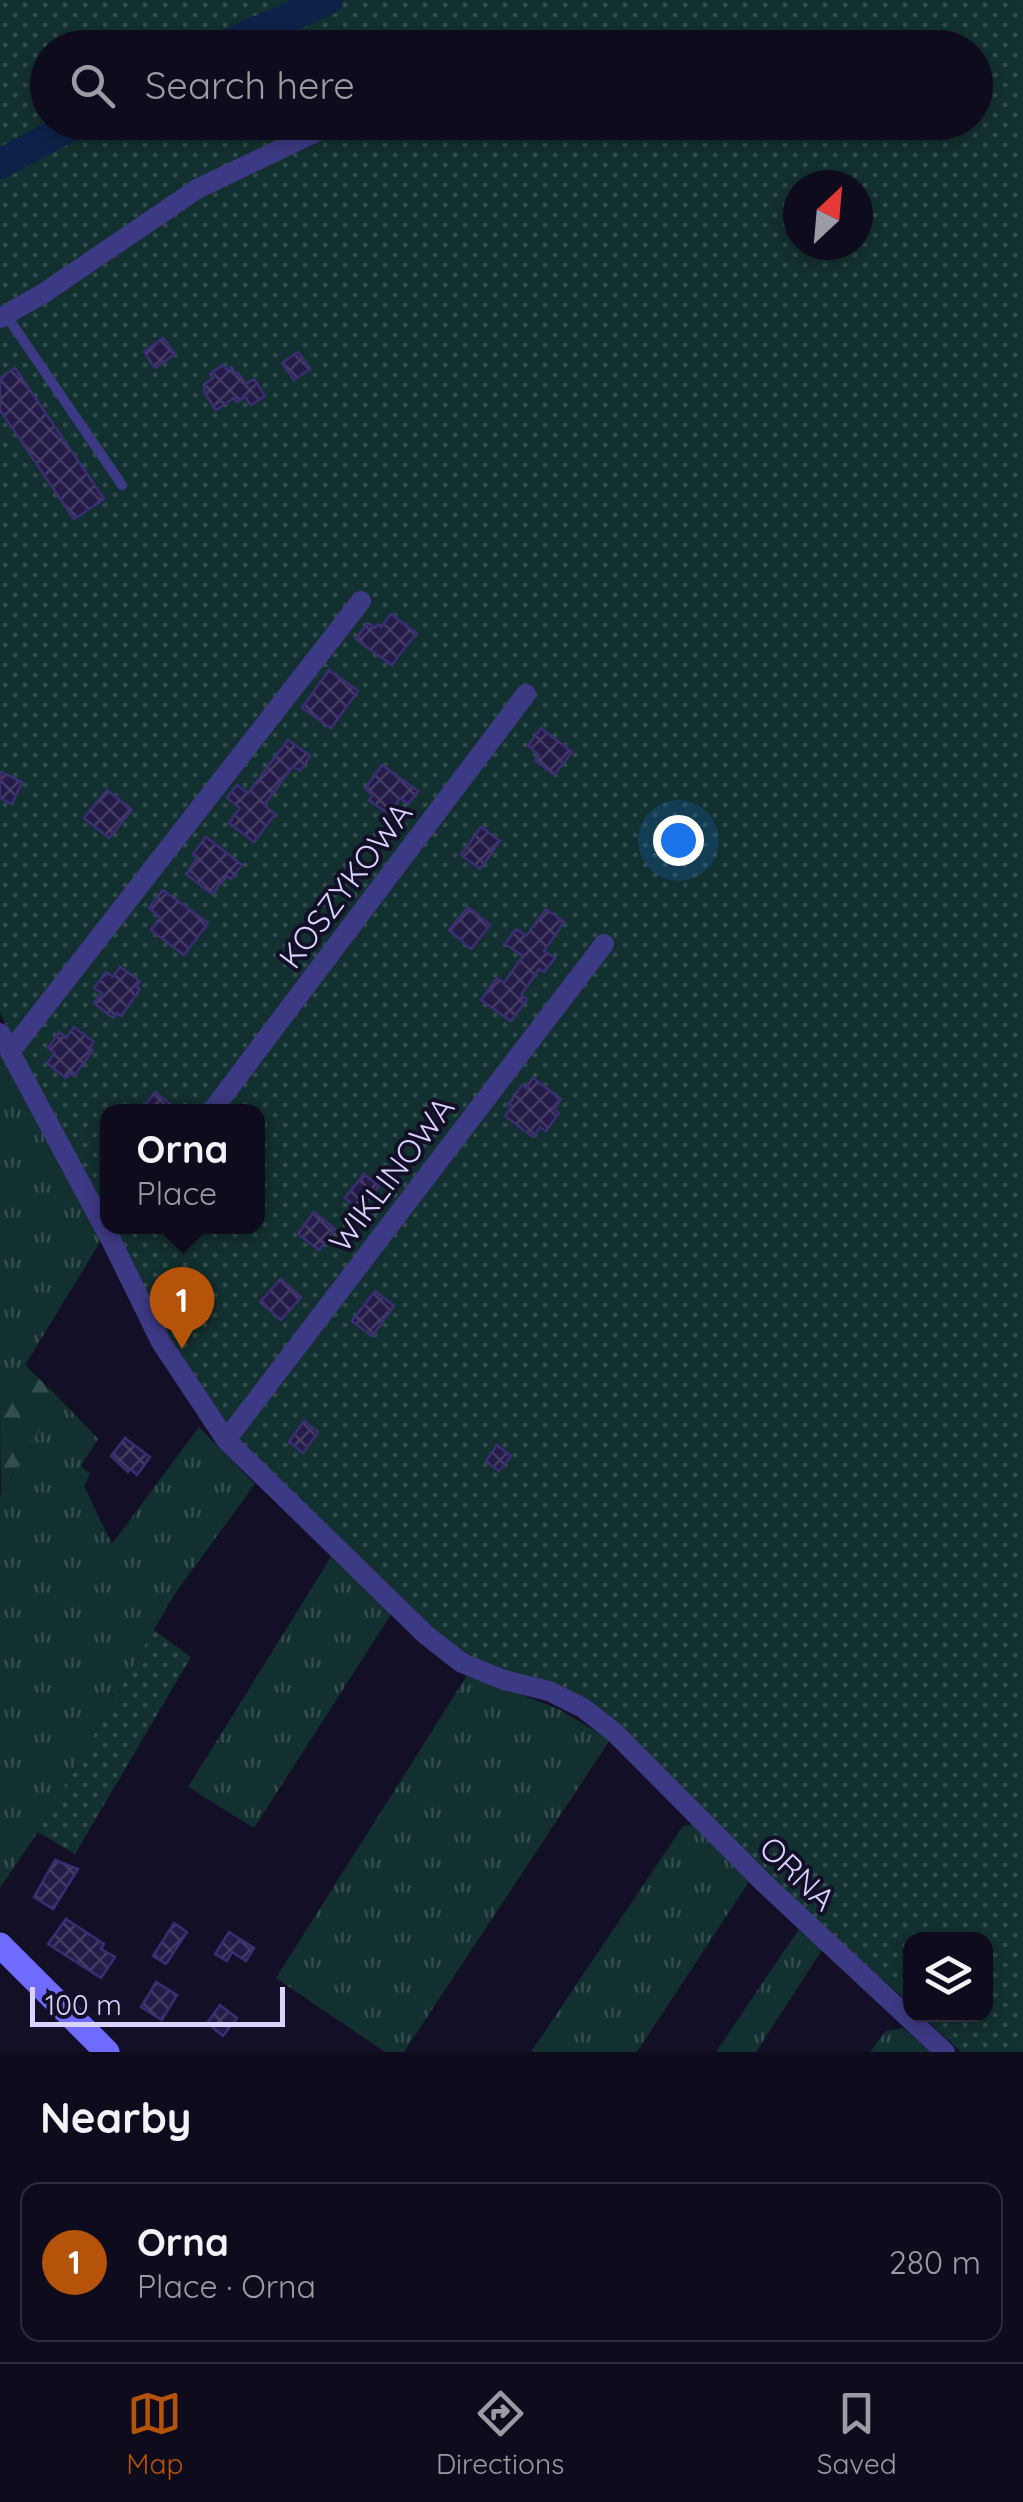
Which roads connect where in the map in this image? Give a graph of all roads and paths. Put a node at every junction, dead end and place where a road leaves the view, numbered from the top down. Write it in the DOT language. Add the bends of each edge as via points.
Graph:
graph roads {
  1 [pos="299,140"];
  2 [pos="3,316"];
  3 [pos="122,485"];
  4 [pos="361,601"];
  5 [pos="526,694"];
  6 [pos="604,944"];
  7 [pos="0,1033"];
  8 [pos="10,1052"];
  9 [pos="216,1104"];
  10 [pos="100,1204"];
  11 [pos="118,1234"];
  12 [pos="226,1440"];
  13 [pos="0,1946"];
  14 [pos="108,2052"];
  15 [pos="945,2052"];
  1 -- 2 [label="street" via="196,189"];
  2 -- 3 [label="lane"];
  4 -- 8 [label="street"];
  5 -- 9 [label="street, KOSZYKOWA"];
  6 -- 12 [label="street, WIKLINOWA"];
  7 -- 8 [label="street, ORNA"];
  8 -- 10 [label="street, ORNA"];
  11 -- 12 [label="street, ORNA" via="162,1342"];
  12 -- 15 [label="street, ORNA" via="462,1663 549,1690 614,1732 764,1884"];
  13 -- 14 [label="street"];
}
